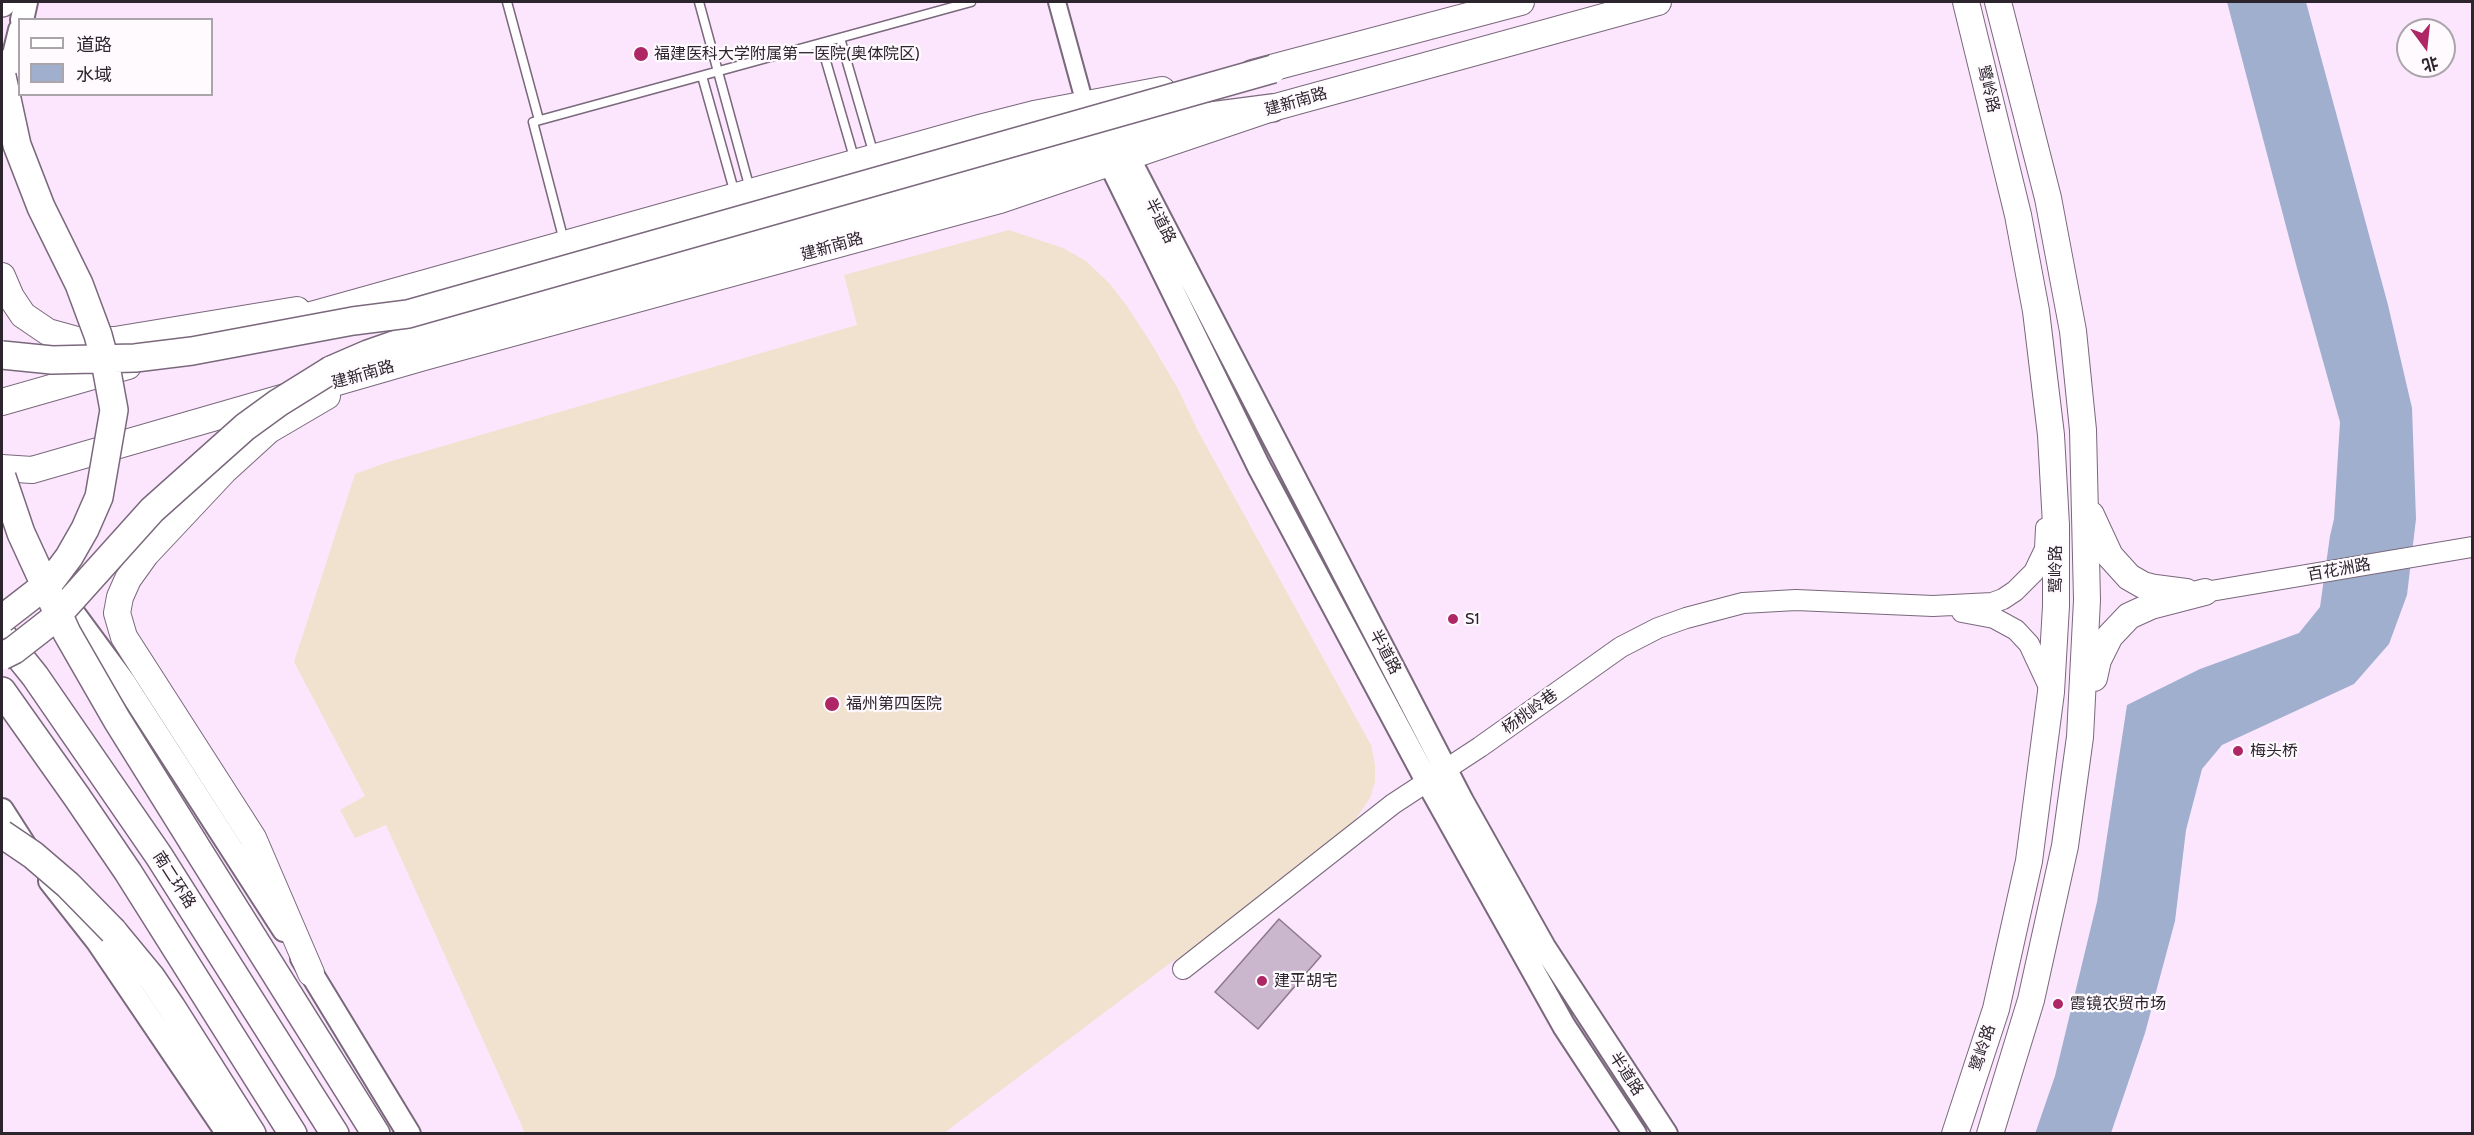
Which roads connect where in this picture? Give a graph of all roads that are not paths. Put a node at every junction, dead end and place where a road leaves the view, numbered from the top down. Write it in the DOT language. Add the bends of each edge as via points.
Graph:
graph roads {
  1 [pos="26,2"];
  2 [pos="507,2"];
  3 [pos="699,2"];
  4 [pos="972,2"];
  5 [pos="1057,2"];
  6 [pos="1521,2"];
  7 [pos="1658,2"];
  8 [pos="1966,2"];
  9 [pos="1998,2"];
  10 [pos="22,18"];
  11 [pos="18,36"];
  12 [pos="840,38"];
  13 [pos="821,44"];
  14 [pos="8,67"];
  15 [pos="1273,69"];
  16 [pos="718,72"];
  17 [pos="702,76"];
  18 [pos="1085,104"];
  19 [pos="2,106"];
  20 [pos="1272,108"];
  21 [pos="539,120"];
  22 [pos="2,134"];
  23 [pos="865,160"];
  24 [pos="1119,160"];
  25 [pos="743,194"];
  26 [pos="565,245"];
  27 [pos="2,276"];
  28 [pos="378,297"];
  29 [pos="2,355"];
  30 [pos="424,357"];
  31 [pos="2,402"];
  32 [pos="2051,435"];
  33 [pos="2,468"];
  34 [pos="2,477"];
  35 [pos="2086,504"];
  36 [pos="2,516"];
  37 [pos="2472,547"];
  38 [pos="2205,592"];
  39 [pos="1933,606"];
  40 [pos="2,619"];
  41 [pos="2,635"];
  42 [pos="2,656"];
  43 [pos="2,691"];
  44 [pos="2051,692"];
  45 [pos="2080,737"];
  46 [pos="1446,769"];
  47 [pos="1427,781"];
  48 [pos="2,810"];
  49 [pos="2,834"];
  50 [pos="1183,969"];
  51 [pos="311,972"];
  52 [pos="228,1134"];
  53 [pos="252,1134"];
  54 [pos="293,1134"];
  55 [pos="335,1134"];
  56 [pos="376,1134"];
  57 [pos="408,1134"];
  58 [pos="1635,1134"];
  59 [pos="1666,1134"];
  60 [pos="1955,1134"];
  61 [pos="1990,1134"];
  1 -- 10 [label="main road"];
  2 -- 21 [label="lane"];
  3 -- 16 [label="lane"];
  4 -- 12 [label="lane"];
  5 -- 18 [label="street"];
  6 -- 15 [label="main road"];
  7 -- 20 [label="main road, 建新南路"];
  8 -- 32 [label="main road, 鹭岭路" via="2029,266"];
  9 -- 35 [label="main road, 鹭岭路" via="2024,98 2063,276 2081,397"];
  11 -- 14 [label="main road"];
  12 -- 13 [label="lane"];
  12 -- 23 [label="lane"];
  13 -- 16 [label="lane"];
  13 -- 23 [label="lane"];
  14 -- 19 [label="main road"];
  14 -- 22 [label="main road"];
  14 -- 40 [label="highway, bridge" via="17,145 98,335 114,410 99,496 85,529 51,581"];
  15 -- 18 [label="main road"];
  15 -- 29 [label="highway, bridge" via="408,314 135,358 52,360"];
  16 -- 17 [label="lane"];
  16 -- 25 [label="lane"];
  17 -- 21 [label="lane"];
  17 -- 25 [label="lane"];
  18 -- 23 [label="main road"];
  20 -- 24 [label="main road, 建新南路"];
  20 -- 42 [label="highway, bridge" via="1203,117 1160,128 368,354 332,370 245,427 152,510 55,618"];
  21 -- 26 [label="lane" via="532,122"];
  23 -- 25 [label="main road"];
  24 -- 30 [label="main road, 建新南路" via="1000,200"];
  24 -- 46 [label="main road, 半道路"];
  24 -- 47 [label="main road, 半道路" via="1259,467"];
  25 -- 26 [label="main road"];
  26 -- 28 [label="main road"];
  27 -- 28 [label="main road" via="22,315 37,326 60,337 96,342"];
  28 -- 31 [label="main road"];
  30 -- 33 [label="main road, 建新南路" via="32,470"];
  30 -- 51 [label="main road" via="329,394 269,430 224,471 146,554 128,579 117,613 124,637 253,838"];
  32 -- 39 [label="street" via="2045,549 2034,572 2015,591 1992,603"];
  32 -- 44 [label="main road, 鹭岭路" via="2056,583"];
  34 -- 56 [label="highway, bridge" via="21,533 73,644"];
  35 -- 38 [label="main road" via="2110,556 2129,577 2165,591"];
  35 -- 45 [label="main road, 鹭岭路" via="2087,638"];
  36 -- 51 [label="main road" via="124,682"];
  37 -- 38 [label="street, 百花洲路"];
  38 -- 45 [label="main road" via="2151,606 2129,616 2117,627 2098,660 2090,723"];
  39 -- 44 [label="street" via="1994,618 2016,630 2028,644"];
  39 -- 46 [label="street, 杨桃岭巷" via="1768,601 1743,603 1686,618 1621,647"];
  41 -- 55 [label="highway, 南二环路" via="35,676 159,856"];
  43 -- 54 [label="highway" via="128,872"];
  44 -- 60 [label="main road, 鹭岭路" via="2032,841 2008,959 1996,1009"];
  45 -- 61 [label="main road, 鹭岭路" via="2065,846 2047,935"];
  46 -- 47 [label="street, 杨桃岭巷"];
  46 -- 59 [label="main road, 半道路" via="1544,947"];
  47 -- 50 [label="street, 杨桃岭巷"];
  47 -- 58 [label="main road, 半道路" via="1563,1026"];
  48 -- 52 [label="main road" via="42,871 98,942"];
  49 -- 53 [label="highway, bridge" via="68,885 113,931 151,977"];
  51 -- 57 [label="main road"];
}
